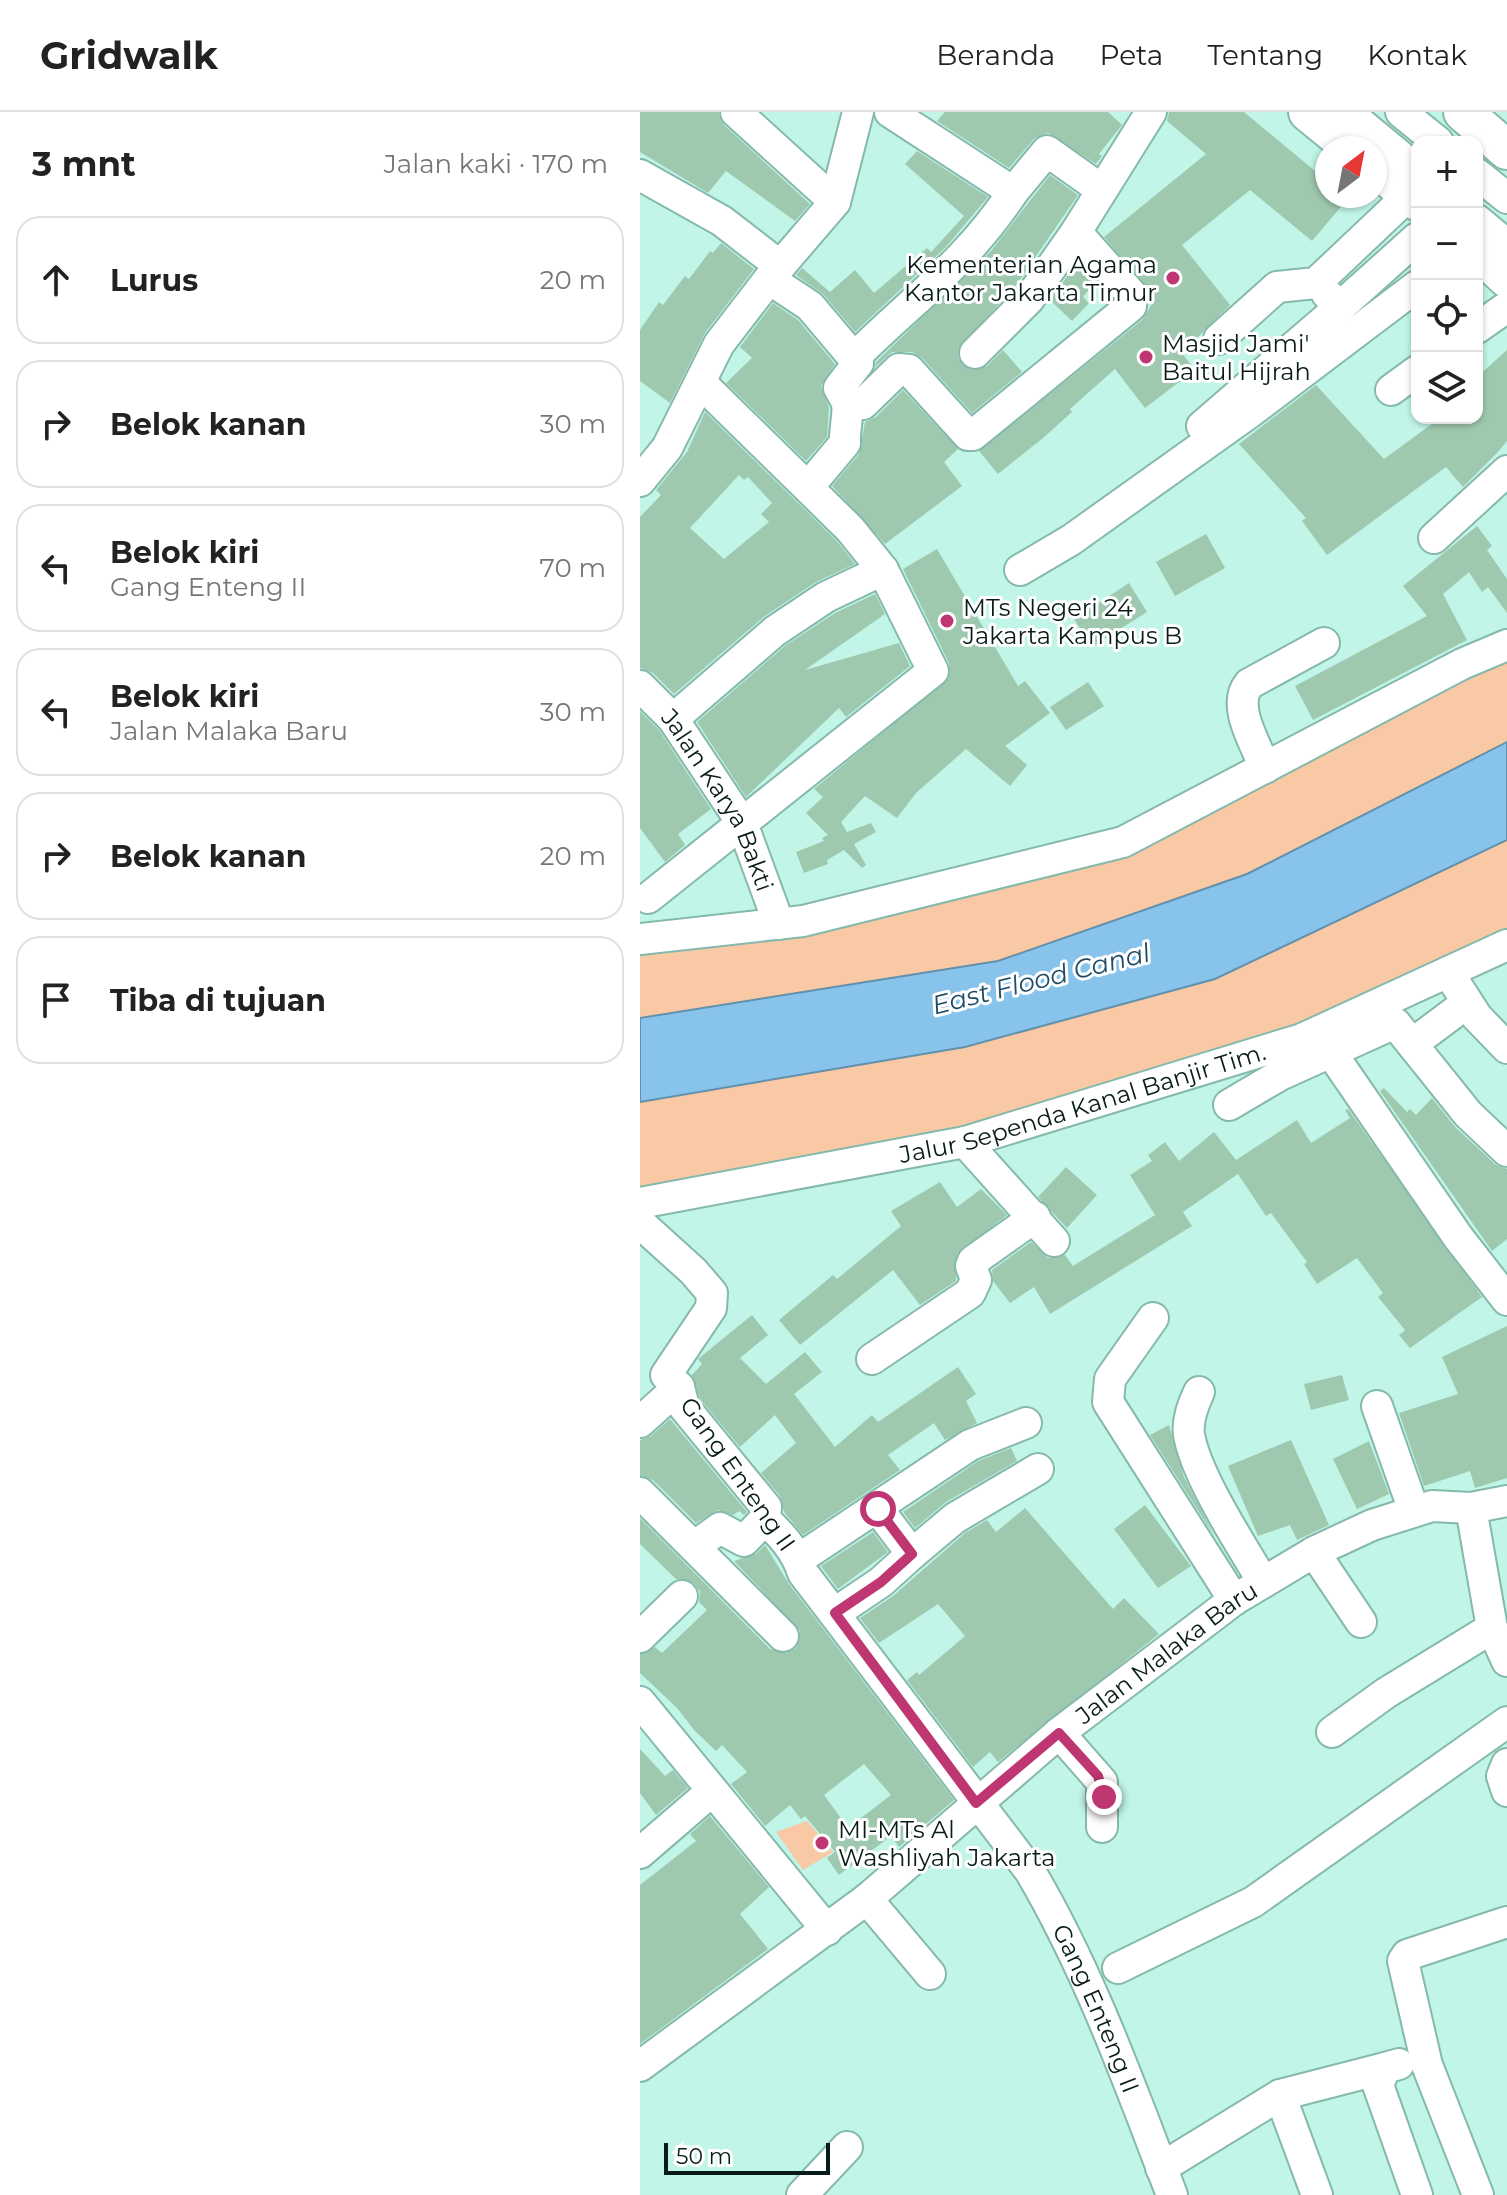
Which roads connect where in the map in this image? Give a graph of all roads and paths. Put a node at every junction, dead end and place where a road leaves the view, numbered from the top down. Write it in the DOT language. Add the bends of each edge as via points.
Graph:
graph roads {
  1 [pos="736,112"];
  2 [pos="858,112"];
  3 [pos="890,112"];
  4 [pos="1401,112"];
  5 [pos="1463,112"];
  6 [pos="1326,114"];
  7 [pos="1139,118"];
  8 [pos="1343,136"];
  9 [pos="1431,136"];
  10 [pos="1507,150"];
  11 [pos="1387,174"];
  12 [pos="641,176"];
  13 [pos="1483,179"];
  14 [pos="1411,186"];
  15 [pos="1411,187"];
  16 [pos="1102,190"];
  17 [pos="1013,192"];
  18 [pos="1411,192"];
  19 [pos="1507,198"];
  20 [pos="835,202"];
  21 [pos="1483,225"];
  22 [pos="1076,232"];
  23 [pos="1411,243"];
  24 [pos="1507,245"];
  25 [pos="1483,256"];
  26 [pos="774,272"];
  27 [pos="1507,278"];
  28 [pos="1316,283"];
  29 [pos="1411,290"];
  30 [pos="1340,307"];
  31 [pos="1507,307"];
  32 [pos="1483,324"];
  33 [pos="1219,339"];
  34 [pos="975,353"];
  35 [pos="858,363"];
  36 [pos="1411,375"];
  37 [pos="701,383"];
  38 [pos="1391,390"];
  39 [pos="847,402"];
  40 [pos="1507,471"];
  41 [pos="1162,475"];
  42 [pos="640,481"];
  43 [pos="809,486"];
  44 [pos="1434,538"];
  45 [pos="883,570"];
  46 [pos="1020,570"];
  47 [pos="1324,643"];
  48 [pos="1507,645"];
  49 [pos="640,686"];
  50 [pos="673,719"];
  51 [pos="1265,768"];
  52 [pos="742,823"];
  53 [pos="644,890"];
  54 [pos="779,924"];
  55 [pos="647,938"];
  56 [pos="1507,945"];
  57 [pos="1448,972"];
  58 [pos="1467,1003"];
  59 [pos="1412,1044"];
  60 [pos="1507,1048"];
  61 [pos="1332,1054"];
  62 [pos="1229,1105"];
  63 [pos="965,1142"];
  64 [pos="1507,1151"];
  65 [pos="640,1203"];
  66 [pos="1035,1217"];
  67 [pos="640,1223"];
  68 [pos="1054,1241"];
  69 [pos="1507,1300"];
  70 [pos="1153,1318"];
  71 [pos="872,1359"];
  72 [pos="679,1387"];
  73 [pos="1199,1392"];
  74 [pos="1377,1406"];
  75 [pos="640,1422"];
  76 [pos="1026,1423"];
  77 [pos="1038,1469"];
  78 [pos="640,1493"];
  79 [pos="1507,1501"];
  80 [pos="1471,1508"];
  81 [pos="878,1509"];
  82 [pos="1414,1511"];
  83 [pos="765,1519"];
  84 [pos="695,1546"];
  85 [pos="1314,1552"];
  86 [pos="912,1554"];
  87 [pos="799,1559"];
  88 [pos="1263,1582"];
  89 [pos="682,1596"];
  90 [pos="1234,1600"];
  91 [pos="835,1613"];
  92 [pos="1361,1622"];
  93 [pos="1492,1628"];
  94 [pos="783,1636"];
  95 [pos="640,1637"];
  96 [pos="1507,1661"];
  97 [pos="640,1702"];
  98 [pos="1507,1722"];
  99 [pos="1332,1732"];
  100 [pos="1059,1733"];
  101 [pos="1507,1764"];
  102 [pos="712,1791"];
  103 [pos="1507,1791"];
  104 [pos="976,1803"];
  105 [pos="1102,1827"];
  106 [pos="640,1853"];
  107 [pos="867,1899"];
  108 [pos="1507,1922"];
  109 [pos="827,1930"];
  110 [pos="1118,1968"];
  111 [pos="930,1974"];
  112 [pos="1427,2065"];
  113 [pos="640,2066"];
  114 [pos="1385,2068"];
  115 [pos="1280,2095"];
  116 [pos="847,2147"];
  117 [pos="1166,2181"];
  118 [pos="802,2195"];
  119 [pos="1317,2195"];
  120 [pos="1417,2195"];
  121 [pos="1478,2195"];
  1 -- 20 [label="street"];
  2 -- 20 [label="street"];
  3 -- 17 [label="street"];
  4 -- 9 [label="street"];
  5 -- 10 [label="main road"];
  6 -- 8 [label="main road"];
  6 -- 14 [label="street"];
  7 -- 16 [label="street"];
  11 -- 15 [label="main road"];
  12 -- 26 [label="street" via="712,215"];
  13 -- 19 [label="street"];
  16 -- 17 [label="street" via="1047,151"];
  16 -- 22 [label="street"];
  17 -- 35 [label="street" via="987,233 858,354"];
  18 -- 28 [label="street"];
  20 -- 26 [label="street"];
  21 -- 24 [label="street"];
  22 -- 34 [label="street" via="1029,299"];
  22 -- 39 [label="street" via="1132,295 1131,306 979,431 968,435 906,368 863,404"];
  23 -- 30 [label="street"];
  25 -- 27 [label="main road"];
  26 -- 35 [label="street"];
  26 -- 37 [label="street" via="719,344"];
  28 -- 30 [label="street"];
  28 -- 33 [label="street" via="1277,287"];
  29 -- 41 [label="street"];
  30 -- 41 [label="street" via="1202,426"];
  31 -- 32 [label="street"];
  35 -- 39 [label="street" via="839,388"];
  36 -- 38 [label="street"];
  37 -- 42 [label="street" via="667,448"];
  37 -- 43 [label="street"];
  39 -- 43 [label="street" via="845,443"];
  40 -- 44 [label="street"];
  41 -- 46 [label="street"];
  43 -- 45 [label="street"];
  45 -- 50 [label="street" via="826,597 775,631"];
  45 -- 52 [label="street" via="933,671"];
  47 -- 51 [label="street" via="1249,684 1242,693 1241,706"];
  48 -- 51 [label="street"];
  49 -- 50 [label="street, Jalan Karya Bakti"];
  50 -- 52 [label="street, Jalan Karya Bakti"];
  51 -- 54 [label="street" via="1123,842"];
  52 -- 53 [label="street"];
  52 -- 54 [label="street, Jalan Karya Bakti"];
  53 -- 55 [label="street"];
  54 -- 55 [label="street"];
  56 -- 57 [label="street, Jalur Sependa Kanal Banjir Tim."];
  57 -- 58 [label="street"];
  57 -- 63 [label="street, Jalur Sependa Kanal Banjir Tim." via="1302,1039"];
  58 -- 59 [label="street"];
  58 -- 60 [label="street"];
  59 -- 61 [label="street" via="1395,1023"];
  59 -- 64 [label="street" via="1468,1114"];
  61 -- 62 [label="street" via="1280,1075"];
  61 -- 69 [label="street"];
  63 -- 65 [label="street, Jalur Sependa Kanal Banjir Tim."];
  63 -- 66 [label="street"];
  66 -- 68 [label="street"];
  66 -- 71 [label="street" via="973,1261 976,1280 970,1293"];
  67 -- 72 [label="street, Gang Enteng II" via="712,1293 711,1308 666,1375"];
  70 -- 90 [label="street" via="1110,1379 1108,1402"];
  72 -- 75 [label="street"];
  72 -- 83 [label="street, Gang Enteng II" via="684,1407 766,1507"];
  73 -- 88 [label="street" via="1189,1435 1227,1520"];
  74 -- 82 [label="street"];
  76 -- 81 [label="street" via="970,1445"];
  77 -- 86 [label="street" via="955,1518"];
  78 -- 84 [label="street"];
  79 -- 80 [label="street, Jalan Malaka Baru"];
  80 -- 82 [label="street, Jalan Malaka Baru" via="1432,1506"];
  80 -- 93 [label="street"];
  81 -- 86 [label="street"];
  81 -- 87 [label="street"];
  82 -- 85 [label="street, Jalan Malaka Baru"];
  83 -- 84 [label="street" via="744,1541 720,1528"];
  83 -- 87 [label="street, Gang Enteng II"];
  84 -- 94 [label="street"];
  85 -- 88 [label="street, Jalan Malaka Baru"];
  85 -- 92 [label="street"];
  86 -- 91 [label="street"];
  87 -- 91 [label="street, Gang Enteng II" via="803,1573"];
  88 -- 90 [label="street, Jalan Malaka Baru"];
  89 -- 95 [label="street"];
  90 -- 100 [label="street, Jalan Malaka Baru"];
  91 -- 104 [label="street, Gang Enteng II"];
  93 -- 96 [label="street"];
  93 -- 99 [label="street"];
  97 -- 102 [label="street"];
  98 -- 110 [label="street" via="1253,1902"];
  100 -- 104 [label="street, Jalan Malaka Baru"];
  100 -- 105 [label="street" via="1102,1782"];
  101 -- 103 [label="street" via="1502,1776"];
  102 -- 106 [label="street"];
  102 -- 109 [label="street"];
  104 -- 107 [label="street, Jalan Malaka Baru"];
  104 -- 117 [label="street, Gang Enteng II" via="1009,1840 1048,1901 1117,2051"];
  107 -- 109 [label="street, Jalan Malaka Baru"];
  107 -- 111 [label="street"];
  108 -- 112 [label="street" via="1405,1957"];
  109 -- 113 [label="street, Jalan Malaka Baru"];
  112 -- 114 [label="street" via="1407,2061"];
  112 -- 121 [label="street"];
  114 -- 115 [label="street"];
  114 -- 120 [label="street" via="1378,2085"];
  115 -- 117 [label="street"];
  115 -- 119 [label="street"];
  116 -- 118 [label="street"];
}
